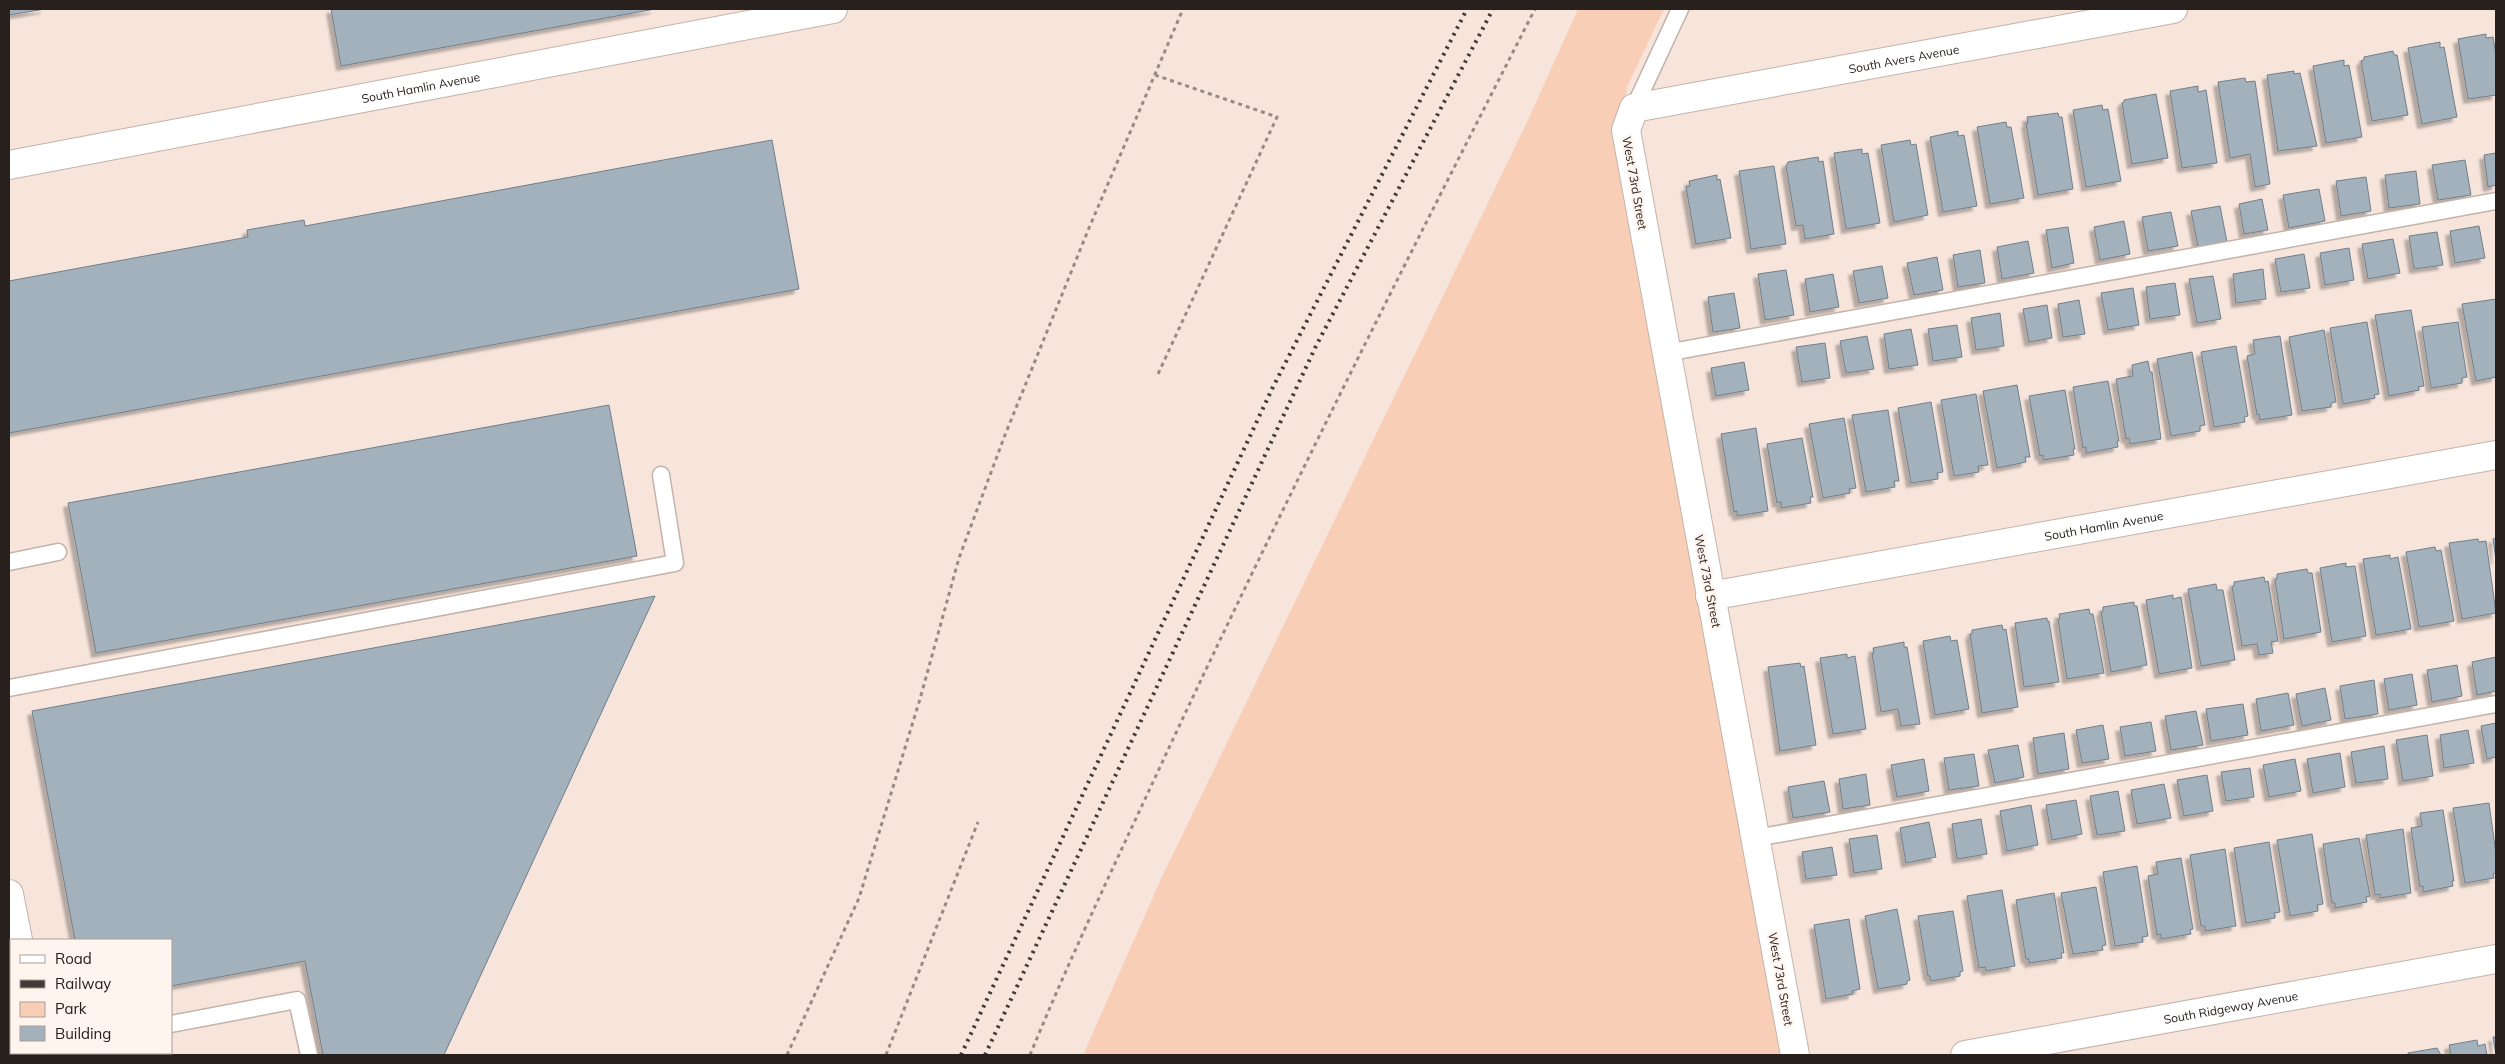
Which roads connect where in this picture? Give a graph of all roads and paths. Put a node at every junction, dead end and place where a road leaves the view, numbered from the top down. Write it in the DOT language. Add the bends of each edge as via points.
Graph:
graph roads {
  1 [pos="832,9"];
  2 [pos="1183,9"];
  3 [pos="1535,9"];
  4 [pos="1680,9"];
  5 [pos="2173,9"];
  6 [pos="1155,75"];
  7 [pos="1634,108"];
  8 [pos="9,164"];
  9 [pos="2496,201"];
  10 [pos="1666,353"];
  11 [pos="1158,374"];
  12 [pos="2496,455"];
  13 [pos="661,475"];
  14 [pos="58,552"];
  15 [pos="9,562"];
  16 [pos="1710,596"];
  17 [pos="9,688"];
  18 [pos="2496,704"];
  19 [pos="978,822"];
  20 [pos="1756,838"];
  21 [pos="9,894"];
  22 [pos="18,939"];
  23 [pos="2496,959"];
  24 [pos="172,1024"];
  25 [pos="310,1055"];
  26 [pos="787,1055"];
  27 [pos="886,1055"];
  28 [pos="1030,1055"];
  29 [pos="1795,1055"];
  30 [pos="1965,1055"];
  1 -- 8 [label="street, South Hamlin Avenue"];
  2 -- 6 [label="path"];
  3 -- 28 [label="path" via="1372,329 1223,633 1060,982"];
  4 -- 7 [label="lane"];
  5 -- 7 [label="street, South Avers Avenue"];
  6 -- 11 [label="path" via="1278,117"];
  6 -- 26 [label="path" via="1089,228 959,558 859,898"];
  7 -- 10 [label="street, West 73rd Street" via="1626,130"];
  9 -- 10 [label="lane"];
  10 -- 16 [label="street, West 73rd Street"];
  12 -- 16 [label="street, South Hamlin Avenue"];
  13 -- 17 [label="lane" via="675,563"];
  14 -- 15 [label="lane"];
  16 -- 20 [label="street, West 73rd Street"];
  18 -- 20 [label="lane"];
  19 -- 27 [label="path"];
  20 -- 29 [label="street, West 73rd Street"];
  21 -- 22 [label="street"];
  23 -- 30 [label="street, South Ridgeway Avenue"];
  24 -- 25 [label="lane" via="297,1000"];
}
